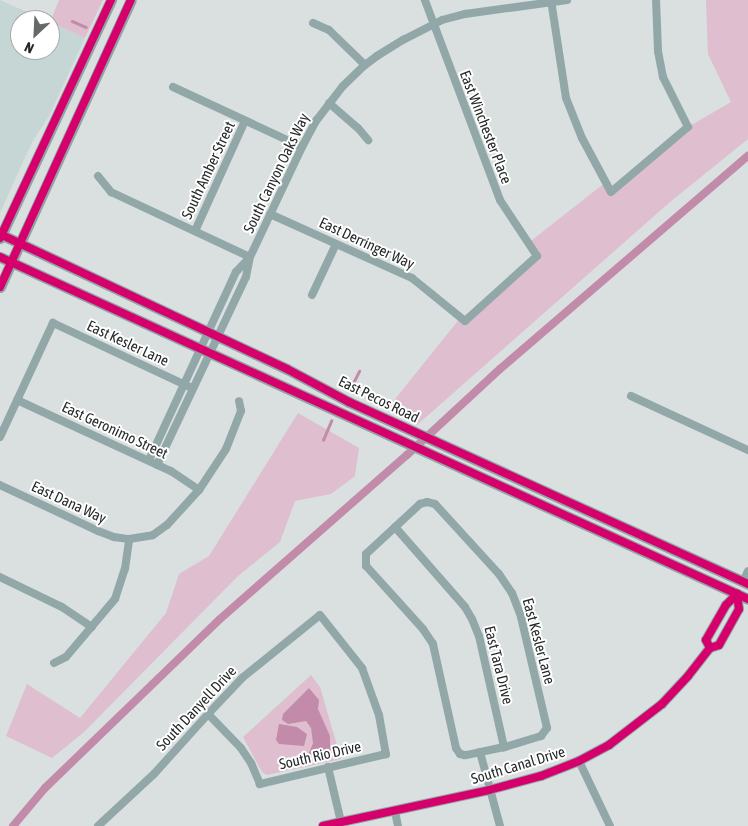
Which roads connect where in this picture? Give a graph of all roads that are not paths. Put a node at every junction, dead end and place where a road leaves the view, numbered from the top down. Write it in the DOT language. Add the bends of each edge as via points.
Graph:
graph roads {
  1 [pos="111,0"];
  2 [pos="131,0"];
  3 [pos="425,0"];
  4 [pos="568,0"];
  5 [pos="656,0"];
  6 [pos="551,1"];
  7 [pos="313,23"];
  8 [pos="432,25"];
  9 [pos="365,65"];
  10 [pos="173,88"];
  11 [pos="329,103"];
  12 [pos="246,121"];
  13 [pos="368,140"];
  14 [pos="302,147"];
  15 [pos="98,176"];
  16 [pos="270,214"];
  17 [pos="195,231"];
  18 [pos="0,235"];
  19 [pos="20,243"];
  20 [pos="336,244"];
  21 [pos="537,256"];
  22 [pos="0,257"];
  23 [pos="250,257"];
  24 [pos="11,262"];
  25 [pos="0,287"];
  26 [pos="312,295"];
  27 [pos="213,334"];
  28 [pos="204,349"];
  29 [pos="183,384"];
  30 [pos="192,388"];
  31 [pos="631,396"];
  32 [pos="17,400"];
  33 [pos="239,401"];
  34 [pos="0,437"];
  35 [pos="748,450"];
  36 [pos="148,460"];
  37 [pos="157,464"];
  38 [pos="0,485"];
  39 [pos="199,490"];
  40 [pos="395,528"];
  41 [pos="129,539"];
  42 [pos="0,577"];
  43 [pos="746,579"];
  44 [pos="743,597"];
  45 [pos="92,627"];
  46 [pos="710,648"];
  47 [pos="54,663"];
  48 [pos="208,714"];
  49 [pos="504,747"];
  50 [pos="480,752"];
  51 [pos="386,754"];
  52 [pos="579,761"];
  53 [pos="328,767"];
  54 [pos="489,790"];
  55 [pos="395,810"];
  56 [pos="341,822"];
  57 [pos="98,826"];
  58 [pos="323,826"];
  59 [pos="398,826"];
  60 [pos="500,826"];
  61 [pos="610,826"];
  1 -- 18 [label="main road"];
  2 -- 19 [label="main road"];
  3 -- 8 [label="street, East Winchester Place"];
  4 -- 6 [label="street, South Canyon Oaks Way"];
  5 -- 6 [label="street" via="658,50 663,77 688,127 612,192 582,138 566,98"];
  6 -- 8 [label="street, South Canyon Oaks Way" via="465,14"];
  7 -- 9 [label="street" via="329,30"];
  8 -- 9 [label="street, South Canyon Oaks Way"];
  8 -- 21 [label="street, East Winchester Place" via="500,200"];
  9 -- 11 [label="street, South Canyon Oaks Way"];
  10 -- 12 [label="street"];
  11 -- 13 [label="street"];
  11 -- 14 [label="street, South Canyon Oaks Way"];
  12 -- 14 [label="street"];
  12 -- 17 [label="street, South Amber Street"];
  14 -- 16 [label="street, South Canyon Oaks Way"];
  15 -- 17 [label="street" via="110,192"];
  16 -- 20 [label="street, East Derringer Way"];
  16 -- 23 [label="street, South Canyon Oaks Way"];
  17 -- 23 [label="street"];
  18 -- 19 [label="main road, East Pecos Road"];
  19 -- 24 [label="main road"];
  19 -- 27 [label="main road, East Pecos Road"];
  20 -- 21 [label="street, East Derringer Way" via="412,278 465,321"];
  20 -- 26 [label="street"];
  22 -- 24 [label="main road, East Pecos Road"];
  23 -- 27 [label="street, South Canyon Oaks Way" via="246,277"];
  23 -- 27 [label="street, South Canyon Oaks Way" via="236,272"];
  24 -- 25 [label="main road"];
  24 -- 28 [label="main road, East Pecos Road"];
  27 -- 28 [label="street, South Canyon Oaks Way"];
  27 -- 43 [label="main road, East Pecos Road" via="418,434"];
  28 -- 29 [label="street, South Canyon Oaks Way"];
  28 -- 30 [label="street, South Canyon Oaks Way"];
  28 -- 44 [label="main road, East Pecos Road" via="424,453"];
  29 -- 30 [label="street, East Kesler Lane"];
  29 -- 32 [label="street, East Kesler Lane" via="53,323"];
  29 -- 36 [label="street, South Canyon Oaks Way"];
  30 -- 37 [label="street, South Canyon Oaks Way"];
  31 -- 35 [label="street"];
  32 -- 34 [label="street"];
  32 -- 36 [label="street, East Geronimo Street"];
  33 -- 39 [label="street" via="240,411 226,450"];
  36 -- 37 [label="street, East Geronimo Street"];
  37 -- 39 [label="street, East Geronimo Street"];
  38 -- 41 [label="street, East Dana Way" via="98,531"];
  39 -- 41 [label="street" via="154,535"];
  40 -- 49 [label="street, East Tara Drive" via="472,619 479,636"];
  40 -- 49 [label="street, East Kesler Lane" via="420,504 435,504 499,574 512,593 521,617 547,728 541,736"];
  40 -- 50 [label="street" via="366,554 366,566 433,644 456,748 465,756"];
  41 -- 45 [label="street" via="126,569 114,599"];
  42 -- 45 [label="street" via="62,607"];
  43 -- 44 [label="main road"];
  44 -- 46 [label="street, South Canal Drive" via="719,645"];
  44 -- 46 [label="street, South Canal Drive" via="726,604 706,640"];
  45 -- 47 [label="street" via="66,658"];
  46 -- 52 [label="street, South Canal Drive" via="679,686 649,715 609,746"];
  48 -- 51 [label="street, South Danyell Drive" via="242,678 320,615 362,668 379,715"];
  48 -- 53 [label="street, South Rio Drive" via="241,748 260,784"];
  48 -- 57 [label="street, South Danyell Drive" via="154,774"];
  49 -- 50 [label="street"];
  50 -- 54 [label="street"];
  51 -- 53 [label="street, South Rio Drive"];
  52 -- 54 [label="street, South Canal Drive" via="541,776"];
  52 -- 61 [label="street"];
  53 -- 56 [label="street"];
  54 -- 55 [label="street, South Canal Drive"];
  54 -- 60 [label="street"];
  55 -- 56 [label="street, South Canal Drive"];
  55 -- 59 [label="street"];
  56 -- 58 [label="street, South Canal Drive"];
}
